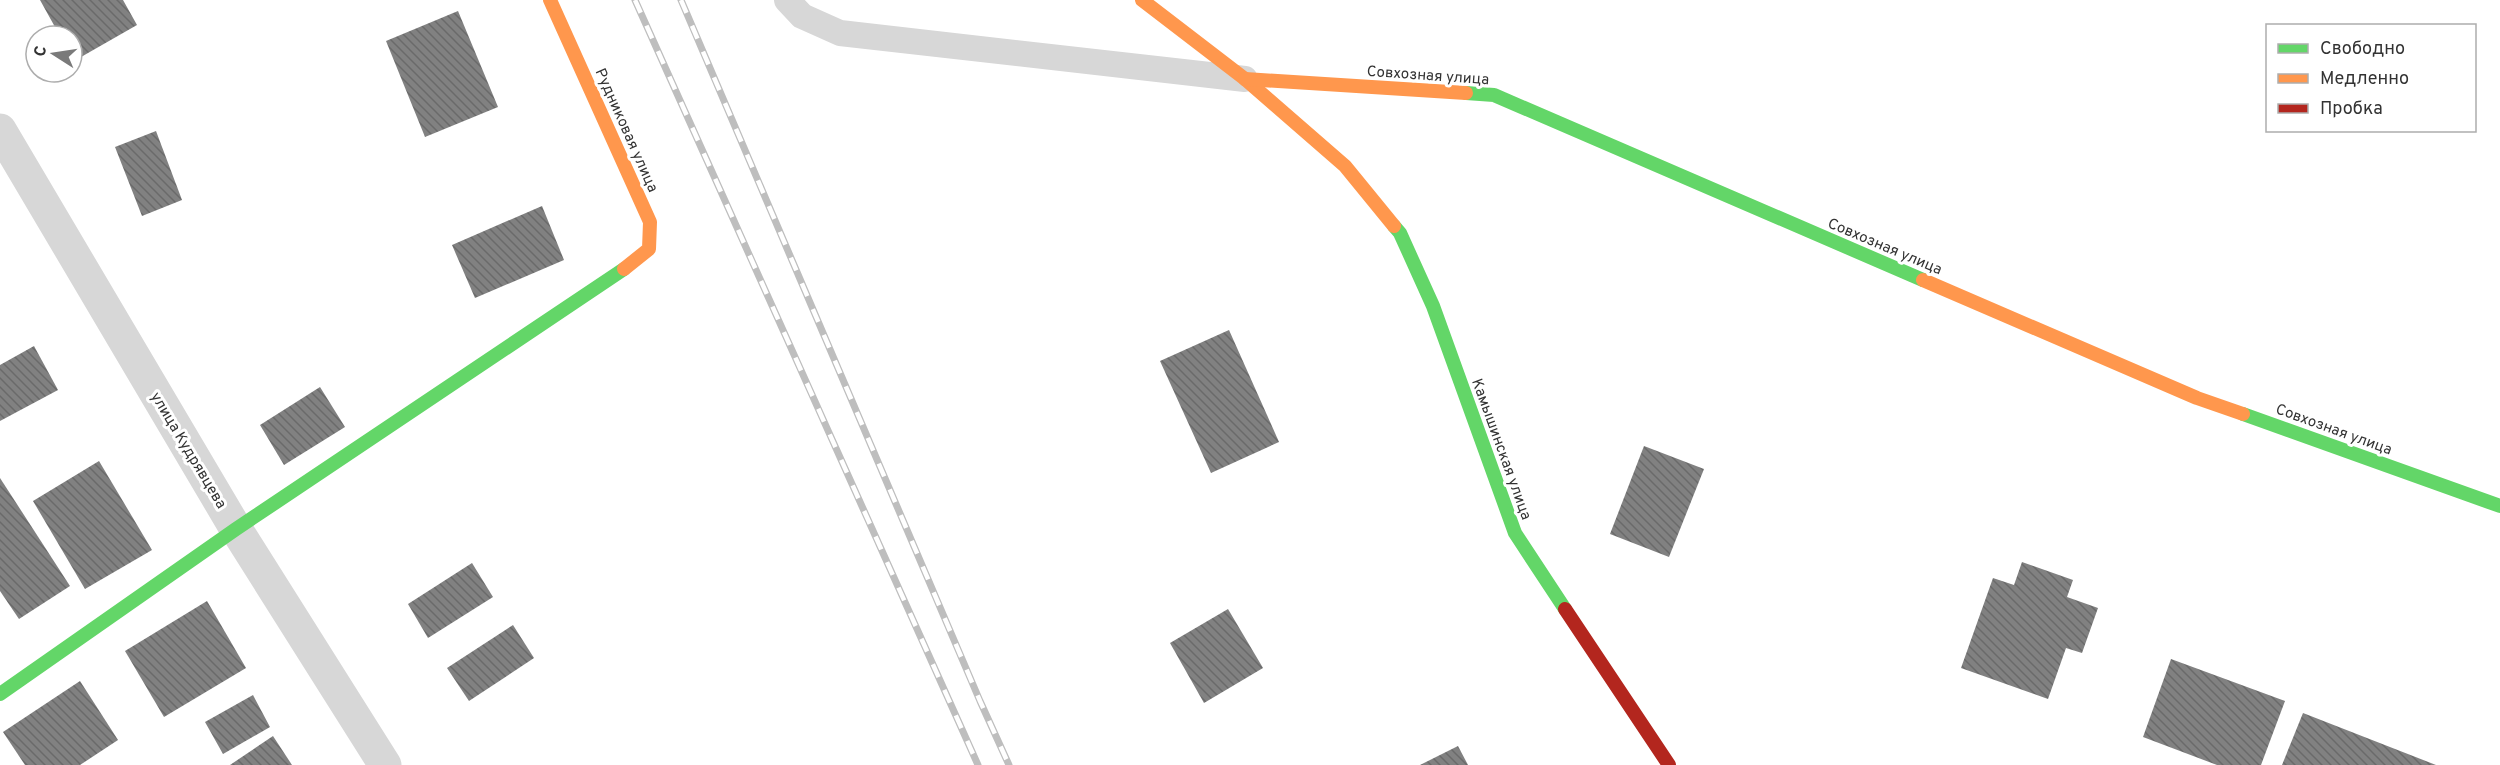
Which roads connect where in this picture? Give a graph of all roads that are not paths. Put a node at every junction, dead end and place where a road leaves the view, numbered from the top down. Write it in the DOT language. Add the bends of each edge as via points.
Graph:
graph roads {
  1 [pos="550,0"];
  2 [pos="787,0"];
  3 [pos="1142,0"];
  4 [pos="1245,79"];
  5 [pos="0,130"];
  6 [pos="2500,506"];
  7 [pos="236,529"];
  8 [pos="0,694"];
  9 [pos="385,765"];
  10 [pos="1669,765"];
  1 -- 7 [label="street, Рудниковая улица" via="650,222 649,249"];
  2 -- 4 [label="lane" via="802,16 840,33"];
  3 -- 4 [label="street, Камышинская улица"];
  4 -- 6 [label="street, Совхозная улица" via="1494,95 2197,398"];
  4 -- 10 [label="street, Камышинская улица" via="1345,166 1400,233 1433,306 1515,532"];
  5 -- 7 [label="street, улица Кудрявцева"];
  7 -- 8 [label="street, Рудниковая улица"];
  7 -- 9 [label="street, улица Кудрявцева"];
}
